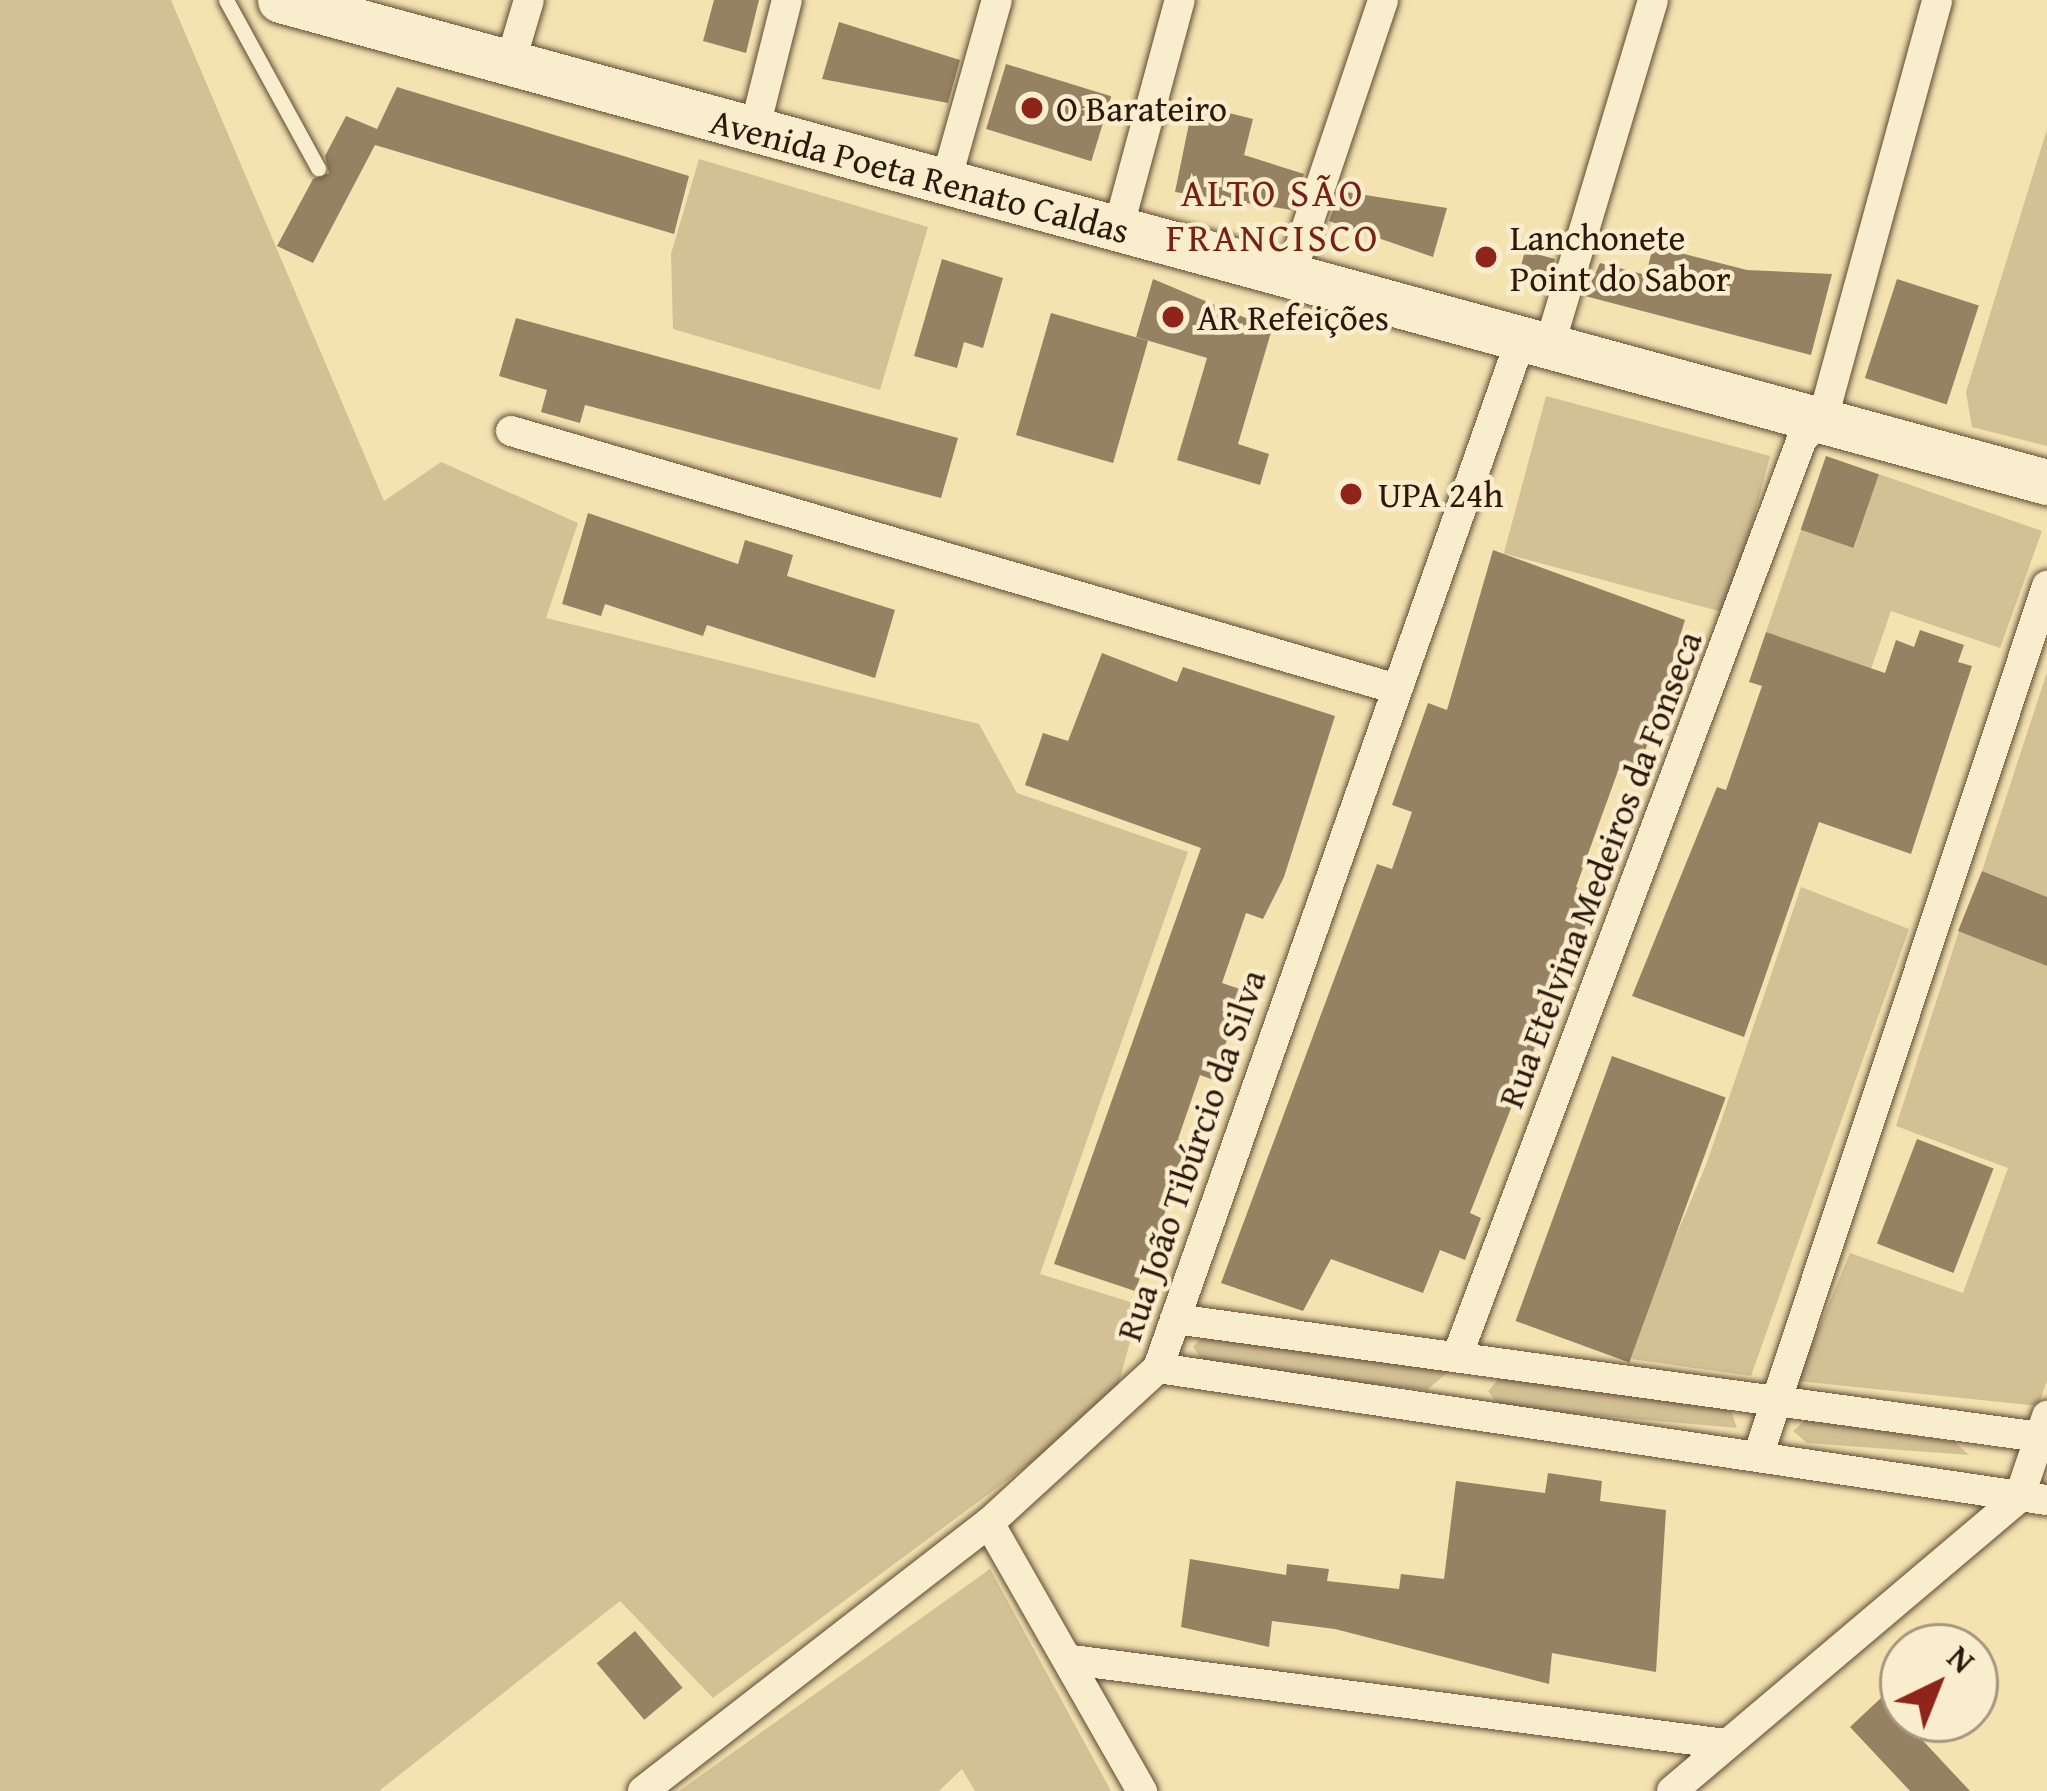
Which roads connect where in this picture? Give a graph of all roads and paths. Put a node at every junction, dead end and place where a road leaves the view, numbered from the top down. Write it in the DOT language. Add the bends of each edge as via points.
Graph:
graph roads {
  1 [pos="226,0"];
  2 [pos="280,0"];
  3 [pos="529,0"];
  4 [pos="788,0"];
  5 [pos="997,0"];
  6 [pos="1180,0"];
  7 [pos="1383,0"];
  8 [pos="1653,0"];
  9 [pos="1937,0"];
  10 [pos="512,57"];
  11 [pos="754,130"];
  12 [pos="318,169"];
  13 [pos="946,181"];
  14 [pos="1118,229"];
  15 [pos="1290,277"];
  16 [pos="1535,343"];
  17 [pos="1823,418"];
  18 [pos="511,431"];
  19 [pos="2047,482"];
  20 [pos="2047,586"];
  21 [pos="1390,687"];
  22 [pos="1175,1319"];
  23 [pos="1458,1354"];
  24 [pos="1158,1368"];
  25 [pos="1771,1407"];
  26 [pos="2044,1430"];
  27 [pos="1759,1453"];
  28 [pos="2033,1499"];
  29 [pos="989,1522"];
  30 [pos="1072,1660"];
  31 [pos="1726,1744"];
  32 [pos="644,1791"];
  33 [pos="1142,1791"];
  34 [pos="1672,1791"];
  1 -- 12 [label="lane"];
  2 -- 10 [label="main road, Avenida Poeta Renato Caldas"];
  3 -- 10 [label="street"];
  4 -- 11 [label="street"];
  5 -- 13 [label="street"];
  6 -- 14 [label="street"];
  7 -- 15 [label="street"];
  8 -- 16 [label="street, Rua João Tibúrcio da Silva"];
  9 -- 17 [label="street, Rua Etelvina Medeiros da Fonseca"];
  10 -- 11 [label="main road, Avenida Poeta Renato Caldas"];
  11 -- 13 [label="main road, Avenida Poeta Renato Caldas"];
  13 -- 14 [label="main road, Avenida Poeta Renato Caldas"];
  14 -- 15 [label="main road, Avenida Poeta Renato Caldas"];
  15 -- 16 [label="main road, Avenida Poeta Renato Caldas"];
  16 -- 17 [label="main road, Avenida Poeta Renato Caldas"];
  16 -- 21 [label="street, Rua João Tibúrcio da Silva"];
  17 -- 19 [label="main road, Avenida Poeta Renato Caldas"];
  17 -- 23 [label="street, Rua Etelvina Medeiros da Fonseca" via="1802,439"];
  18 -- 21 [label="street"];
  20 -- 25 [label="street"];
  21 -- 22 [label="street, Rua João Tibúrcio da Silva"];
  22 -- 23 [label="street"];
  22 -- 24 [label="street, Rua João Tibúrcio da Silva"];
  23 -- 25 [label="street"];
  24 -- 27 [label="street"];
  24 -- 29 [label="street, Rua João Tibúrcio da Silva"];
  25 -- 26 [label="street"];
  25 -- 27 [label="street"];
  26 -- 28 [label="street"];
  27 -- 28 [label="street"];
  28 -- 31 [label="street"];
  29 -- 30 [label="street"];
  29 -- 32 [label="street, Rua João Tibúrcio da Silva"];
  30 -- 31 [label="street"];
  30 -- 33 [label="street"];
  31 -- 34 [label="street"];
}
